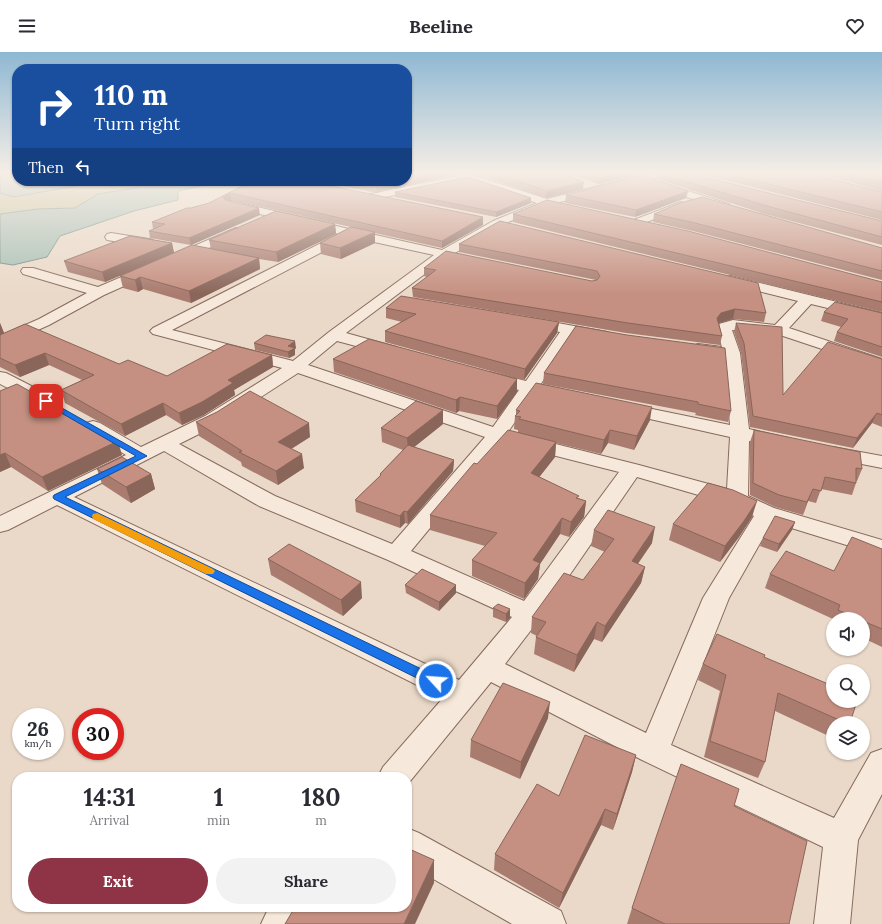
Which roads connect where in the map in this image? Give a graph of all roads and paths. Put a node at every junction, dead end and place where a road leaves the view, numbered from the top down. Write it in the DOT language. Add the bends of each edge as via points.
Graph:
graph roads {
  1 [pos="266,213"];
  2 [pos="515,213"];
  3 [pos="658,213"];
  4 [pos="275,215"];
  5 [pos="490,221"];
  6 [pos="658,228"];
  7 [pos="520,229"];
  8 [pos="349,233"];
  9 [pos="111,237"];
  10 [pos="192,251"];
  11 [pos="444,254"];
  12 [pos="215,255"];
  13 [pos="467,259"];
  14 [pos="259,264"];
  15 [pos="282,268"];
  16 [pos="28,271"];
  17 [pos="722,278"];
  18 [pos="99,292"];
  19 [pos="386,298"];
  20 [pos="808,299"];
  21 [pos="401,300"];
  22 [pos="882,317"];
  23 [pos="516,320"];
  24 [pos="570,329"];
  25 [pos="779,330"];
  26 [pos="334,335"];
  27 [pos="619,338"];
  28 [pos="0,342"];
  29 [pos="686,347"];
  30 [pos="732,353"];
  31 [pos="409,355"];
  32 [pos="882,364"];
  33 [pos="296,367"];
  34 [pos="477,374"];
  35 [pos="0,377"];
  36 [pos="529,388"];
  37 [pos="574,398"];
  38 [pos="605,404"];
  39 [pos="53,405"];
  40 [pos="81,421"];
  41 [pos="497,434"];
  42 [pos="740,434"];
  43 [pos="165,444"];
  44 [pos="795,445"];
  45 [pos="819,450"];
  46 [pos="142,456"];
  47 [pos="882,462"];
  48 [pos="632,469"];
  49 [pos="57,497"];
  50 [pos="737,499"];
  51 [pos="766,513"];
  52 [pos="0,525"];
  53 [pos="882,548"];
  54 [pos="396,554"];
  55 [pos="529,614"];
  56 [pos="487,667"];
  57 [pos="464,695"];
  58 [pos="654,751"];
  59 [pos="882,763"];
  60 [pos="398,772"];
  61 [pos="841,838"];
  62 [pos="412,848"];
  63 [pos="288,912"];
  64 [pos="279,924"];
  65 [pos="548,924"];
  66 [pos="832,924"];
  1 -- 4 [label="street"];
  2 -- 5 [label="street"];
  3 -- 6 [label="street" via="631,222"];
  4 -- 8 [label="street"];
  4 -- 10 [label="street"];
  5 -- 7 [label="street"];
  5 -- 11 [label="street"];
  8 -- 11 [label="street"];
  8 -- 15 [label="street"];
  9 -- 10 [label="street"];
  10 -- 12 [label="street"];
  10 -- 18 [label="street"];
  11 -- 13 [label="street"];
  11 -- 19 [label="street"];
  14 -- 15 [label="street"];
  15 -- 33 [label="street" via="158,331"];
  16 -- 18 [label="street"];
  17 -- 20 [label="street"];
  18 -- 28 [label="street"];
  19 -- 21 [label="street"];
  19 -- 26 [label="street"];
  20 -- 22 [label="street"];
  20 -- 25 [label="street"];
  23 -- 24 [label="street"];
  24 -- 27 [label="street"];
  24 -- 36 [label="street"];
  25 -- 30 [label="street" via="728,325 724,327"];
  25 -- 32 [label="street"];
  26 -- 31 [label="street"];
  26 -- 33 [label="street"];
  29 -- 30 [label="street"];
  30 -- 42 [label="street"];
  33 -- 41 [label="street"];
  33 -- 43 [label="street" via="212,420"];
  34 -- 36 [label="street"];
  35 -- 39 [label="street"];
  36 -- 37 [label="street"];
  36 -- 41 [label="street"];
  38 -- 42 [label="street"];
  40 -- 46 [label="street"];
  41 -- 48 [label="street"];
  41 -- 54 [label="street"];
  42 -- 44 [label="street"];
  42 -- 50 [label="street"];
  43 -- 46 [label="street"];
  43 -- 54 [label="street" via="267,501"];
  45 -- 47 [label="street"];
  46 -- 49 [label="street"];
  48 -- 50 [label="street"];
  48 -- 55 [label="street"];
  49 -- 52 [label="street"];
  49 -- 57 [label="street"];
  50 -- 51 [label="street"];
  51 -- 53 [label="street"];
  51 -- 58 [label="street" via="716,598"];
  54 -- 55 [label="street"];
  55 -- 56 [label="street"];
  56 -- 57 [label="street"];
  56 -- 58 [label="street"];
  57 -- 60 [label="street"];
  58 -- 61 [label="street"];
  59 -- 61 [label="street"];
  61 -- 66 [label="street"];
  62 -- 65 [label="street"];
  63 -- 64 [label="street"];
}
